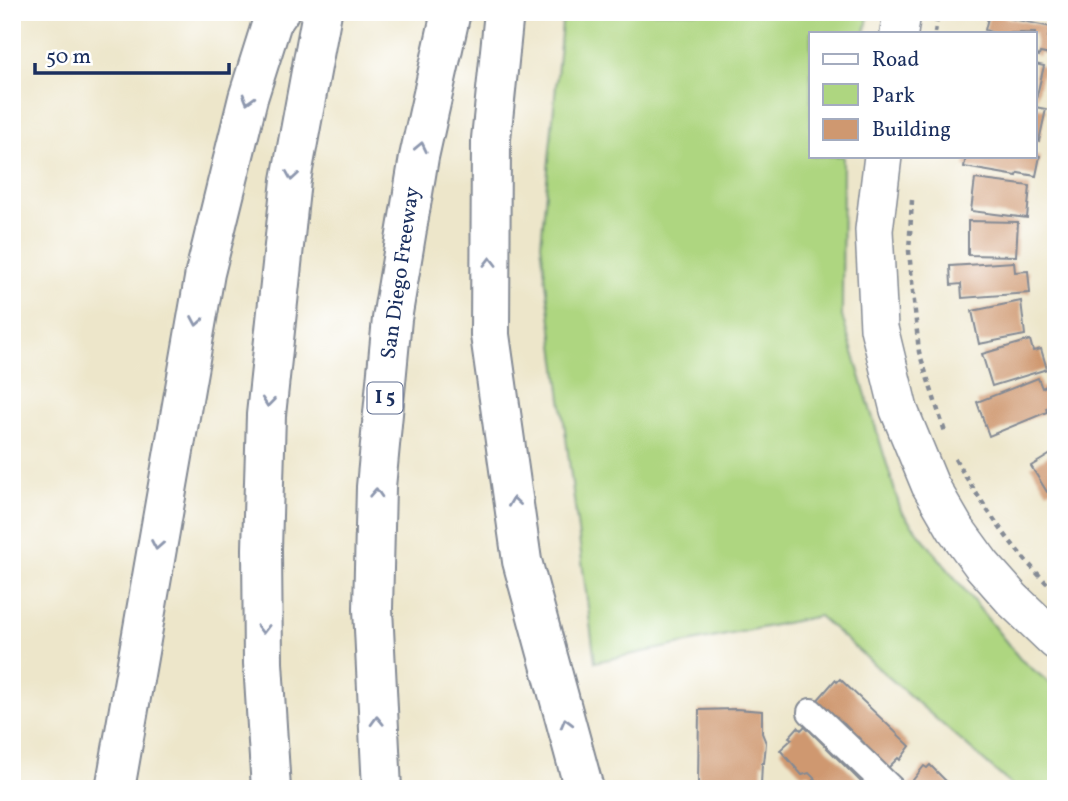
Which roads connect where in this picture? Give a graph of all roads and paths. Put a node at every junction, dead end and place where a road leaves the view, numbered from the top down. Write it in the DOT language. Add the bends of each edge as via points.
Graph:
graph roads {
  1 [pos="279,12"];
  2 [pos="322,12"];
  3 [pos="451,12"];
  4 [pos="504,12"];
  5 [pos="902,12"];
  6 [pos="938,12"];
  7 [pos="899,32"];
  8 [pos="935,32"];
  9 [pos="883,158"];
  10 [pos="912,197"];
  11 [pos="947,440"];
  12 [pos="951,453"];
  13 [pos="1056,592"];
  14 [pos="1056,640"];
  15 [pos="811,712"];
  16 [pos="115,789"];
  17 [pos="271,789"];
  18 [pos="382,789"];
  19 [pos="584,789"];
  20 [pos="891,789"];
  1 -- 16 [label="highway, one-way" via="248,98 205,273"];
  2 -- 17 [label="highway, one-way" via="291,180 266,415 263,663"];
  18 -- 3 [label="highway, San Diego Freeway / I 5, one-way" via="373,609 376,487 392,319 419,157"];
  19 -- 4 [label="highway, one-way" via="522,561 490,335 491,139"];
  5 -- 7 [label="street"];
  6 -- 8 [label="path"];
  9 -- 14 [label="street" via="874,230 879,328 899,410 930,485 955,527 1013,600"];
  10 -- 11 [label="path" via="909,251 919,352"];
  12 -- 13 [label="path" via="986,510"];
  15 -- 20 [label="street"];
}
